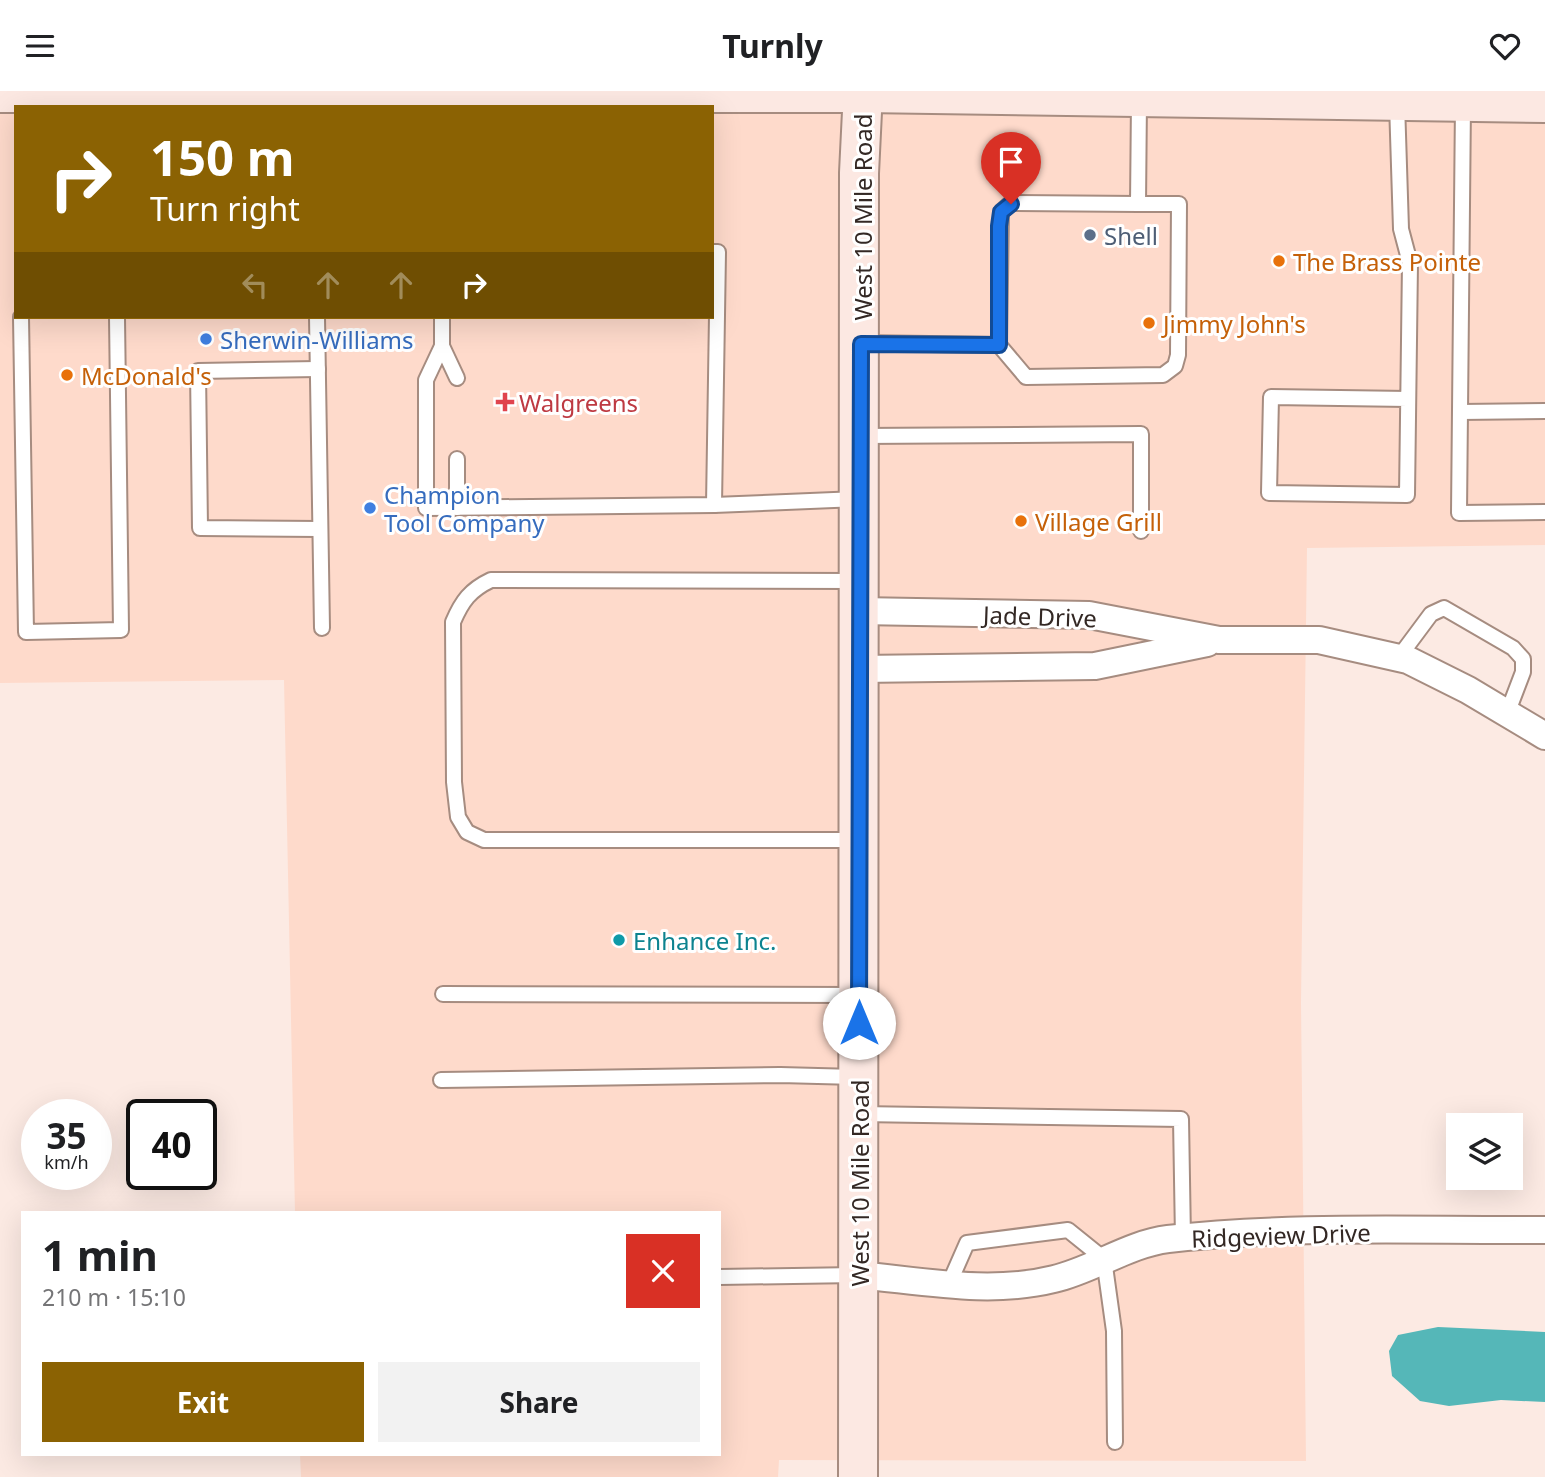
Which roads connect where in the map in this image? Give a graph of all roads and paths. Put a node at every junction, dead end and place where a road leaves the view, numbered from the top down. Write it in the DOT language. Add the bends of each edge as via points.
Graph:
graph roads {
  1 [pos="254,92"];
  2 [pos="654,92"];
  3 [pos="863,92"];
  4 [pos="1086,95"];
  5 [pos="1281,95"];
  6 [pos="103,96"];
  7 [pos="1155,96"];
  8 [pos="13,97"];
  9 [pos="477,97"];
  10 [pos="314,100"];
  11 [pos="1397,101"];
  12 [pos="1463,102"];
  13 [pos="1545,103"];
  14 [pos="1138,204"];
  15 [pos="714,252"];
  16 [pos="21,319"];
  17 [pos="117,319"];
  18 [pos="317,319"];
  19 [pos="442,319"];
  20 [pos="861,344"];
  21 [pos="999,345"];
  22 [pos="442,347"];
  23 [pos="318,369"];
  24 [pos="457,378"];
  25 [pos="1408,399"];
  26 [pos="1545,411"];
  27 [pos="1460,412"];
  28 [pos="860,436"];
  29 [pos="457,459"];
  30 [pos="860,499"];
  31 [pos="714,505"];
  32 [pos="457,508"];
  33 [pos="1545,512"];
  34 [pos="320,529"];
  35 [pos="1141,531"];
  36 [pos="859,596"];
  37 [pos="322,628"];
  38 [pos="1219,640"];
  39 [pos="1399,657"];
  40 [pos="860,669"];
  41 [pos="1507,714"];
  42 [pos="1545,736"];
  43 [pos="859,840"];
  44 [pos="443,995"];
  45 [pos="859,995"];
  46 [pos="441,1080"];
  47 [pos="859,1096"];
  48 [pos="1545,1230"];
  49 [pos="1183,1239"];
  50 [pos="1104,1259"];
  51 [pos="858,1275"];
  52 [pos="721,1277"];
  53 [pos="949,1284"];
  54 [pos="1115,1443"];
  55 [pos="858,1477"];
  1 -- 6 [label="main road"];
  1 -- 10 [label="main road"];
  2 -- 3 [label="main road"];
  2 -- 9 [label="main road"];
  3 -- 4 [label="main road"];
  3 -- 20 [label="main road, West 10 Mile Road"];
  4 -- 7 [label="main road"];
  5 -- 7 [label="main road"];
  5 -- 11 [label="main road"];
  6 -- 8 [label="main road"];
  7 -- 14 [label="lane"];
  9 -- 10 [label="main road"];
  11 -- 12 [label="main road"];
  11 -- 25 [label="lane" via="1401,229 1410,263"];
  12 -- 13 [label="main road"];
  12 -- 27 [label="lane"];
  14 -- 21 [label="lane" via="1011,204 1001,212"];
  14 -- 21 [label="lane" via="1179,204 1178,355 1174,366 1163,375 1026,377"];
  15 -- 31 [label="lane" via="718,252"];
  16 -- 17 [label="lane" via="26,632 121,630"];
  18 -- 23 [label="lane"];
  19 -- 22 [label="lane"];
  20 -- 21 [label="lane"];
  20 -- 28 [label="main road, West 10 Mile Road"];
  22 -- 24 [label="lane"];
  22 -- 32 [label="lane" via="426,380 426,509"];
  23 -- 34 [label="lane"];
  23 -- 34 [label="lane" via="198,371 200,528"];
  25 -- 25 [label="lane" via="1407,495 1269,493 1271,397"];
  26 -- 27 [label="lane"];
  27 -- 33 [label="lane" via="1460,513"];
  28 -- 30 [label="main road, West 10 Mile Road"];
  28 -- 35 [label="lane" via="1141,434"];
  29 -- 32 [label="lane"];
  30 -- 31 [label="lane"];
  30 -- 36 [label="main road, West 10 Mile Road"];
  31 -- 32 [label="lane"];
  34 -- 37 [label="lane"];
  36 -- 38 [label="street, Jade Drive" via="1089,615"];
  36 -- 40 [label="main road, West 10 Mile Road"];
  36 -- 43 [label="lane" via="491,580 462,601 453,635 457,817 475,837 484,841"];
  38 -- 39 [label="street, Jade Drive" via="1319,640"];
  38 -- 40 [label="street, Jade Drive" via="1095,666"];
  39 -- 41 [label="street, Jade Drive"];
  39 -- 41 [label="lane" via="1431,614 1444,608 1513,648 1523,659 1523,672"];
  40 -- 43 [label="main road, West 10 Mile Road"];
  41 -- 42 [label="street, Jade Drive"];
  43 -- 45 [label="main road, West 10 Mile Road"];
  44 -- 45 [label="lane"];
  45 -- 47 [label="main road, West 10 Mile Road"];
  46 -- 47 [label="lane" via="780,1075"];
  47 -- 49 [label="lane" via="1181,1119"];
  47 -- 51 [label="main road, West 10 Mile Road"];
  48 -- 49 [label="street, Ridgeview Drive" via="1224,1233"];
  49 -- 50 [label="street, Ridgeview Drive" via="1167,1239"];
  50 -- 53 [label="street, Ridgeview Drive" via="1054,1279 989,1288"];
  50 -- 53 [label="lane" via="1068,1230 967,1243"];
  50 -- 54 [label="lane" via="1114,1331"];
  51 -- 52 [label="lane"];
  51 -- 53 [label="street, Ridgeview Drive"];
  51 -- 55 [label="main road, West 10 Mile Road"];
}
